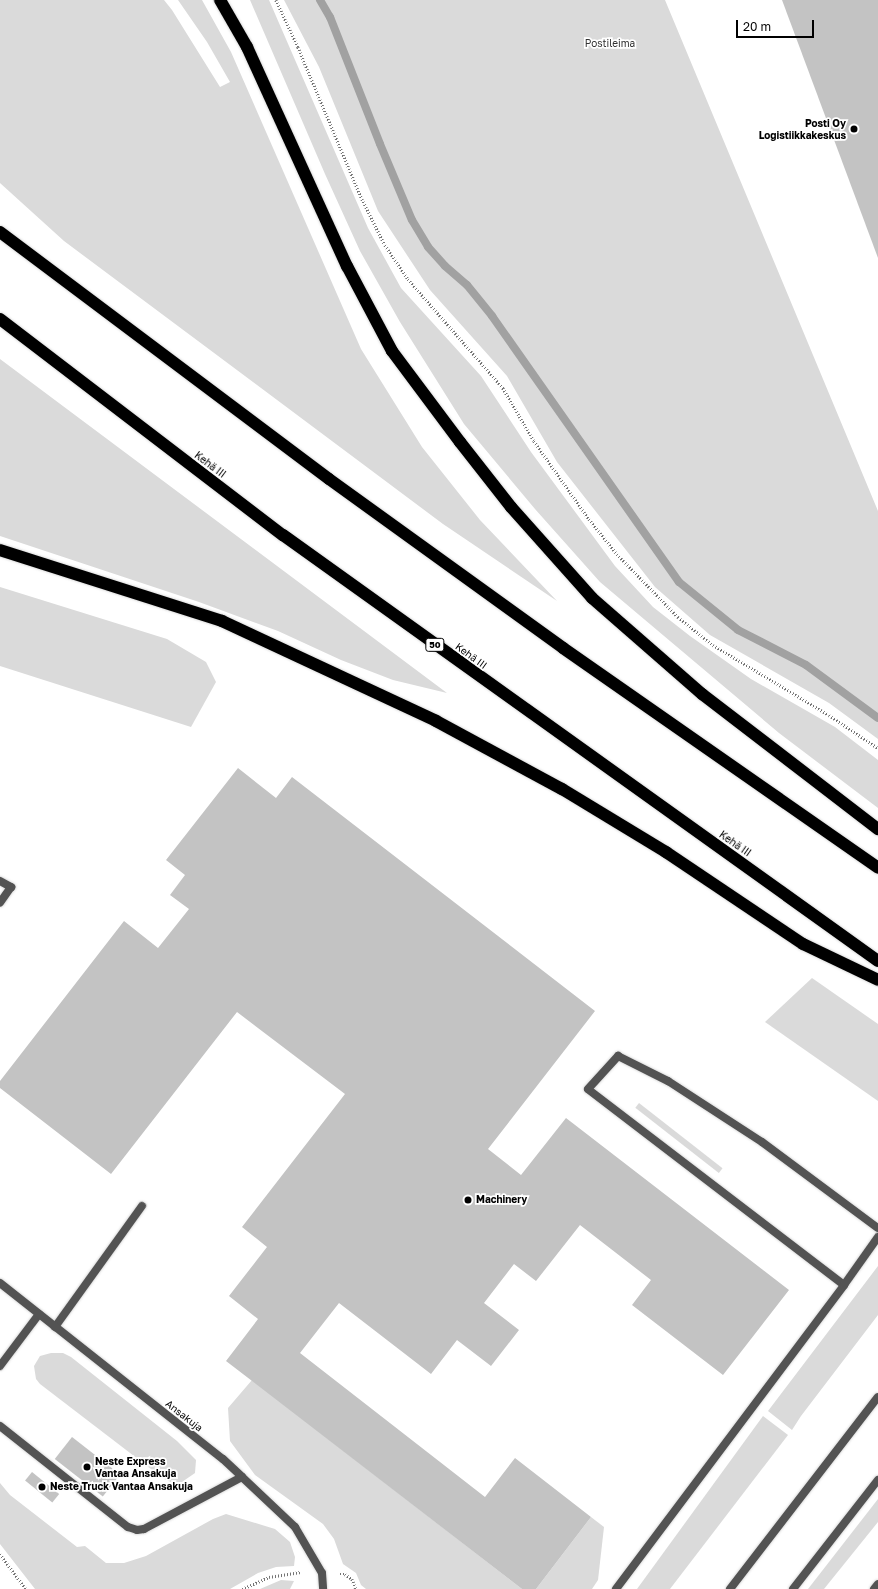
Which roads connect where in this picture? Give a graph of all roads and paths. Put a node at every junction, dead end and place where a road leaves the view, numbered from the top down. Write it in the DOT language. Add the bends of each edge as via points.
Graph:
graph roads {
  1 [pos="220,0"];
  2 [pos="276,0"];
  3 [pos="0,232"];
  4 [pos="0,319"];
  5 [pos="0,550"];
  6 [pos="878,748"];
  7 [pos="878,829"];
  8 [pos="878,868"];
  9 [pos="0,880"];
  10 [pos="0,903"];
  11 [pos="878,961"];
  12 [pos="878,980"];
  13 [pos="142,1206"];
  14 [pos="878,1228"];
  15 [pos="878,1237"];
  16 [pos="0,1283"];
  17 [pos="844,1285"];
  18 [pos="39,1314"];
  19 [pos="55,1327"];
  20 [pos="0,1366"];
  21 [pos="878,1397"];
  22 [pos="0,1426"];
  23 [pos="242,1477"];
  24 [pos="878,1480"];
  25 [pos="0,1554"];
  26 [pos="878,1584"];
  27 [pos="26,1589"];
  28 [pos="323,1589"];
  29 [pos="616,1589"];
  30 [pos="730,1589"];
  31 [pos="793,1589"];
  32 [pos="874,1589"];
  1 -- 7 [label="highway" via="247,46 346,266 392,351 511,507 592,598 702,694"];
  2 -- 6 [label="path" via="362,199 385,245 408,279 502,388 534,441 617,554 678,617 713,645 829,715"];
  3 -- 8 [label="highway" via="329,479 563,648"];
  4 -- 11 [label="highway, Kehä III / 50" via="283,536"];
  5 -- 12 [label="highway" via="222,621 436,721 562,789 666,852 803,944"];
  9 -- 10 [label="street" via="11,887"];
  13 -- 19 [label="street"];
  14 -- 17 [label="street" via="762,1142 662,1078 618,1056 588,1089"];
  15 -- 17 [label="street"];
  16 -- 18 [label="street, Ansakuja"];
  17 -- 29 [label="street"];
  18 -- 19 [label="street, Ansakuja"];
  18 -- 20 [label="street"];
  19 -- 23 [label="street, Ansakuja" via="223,1459"];
  21 -- 30 [label="street"];
  22 -- 23 [label="street" via="128,1527 137,1530 144,1529"];
  23 -- 28 [label="street, Ansakuja" via="295,1527 322,1573"];
  24 -- 31 [label="street"];
  25 -- 27 [label="path"];
  26 -- 32 [label="street"];
}
